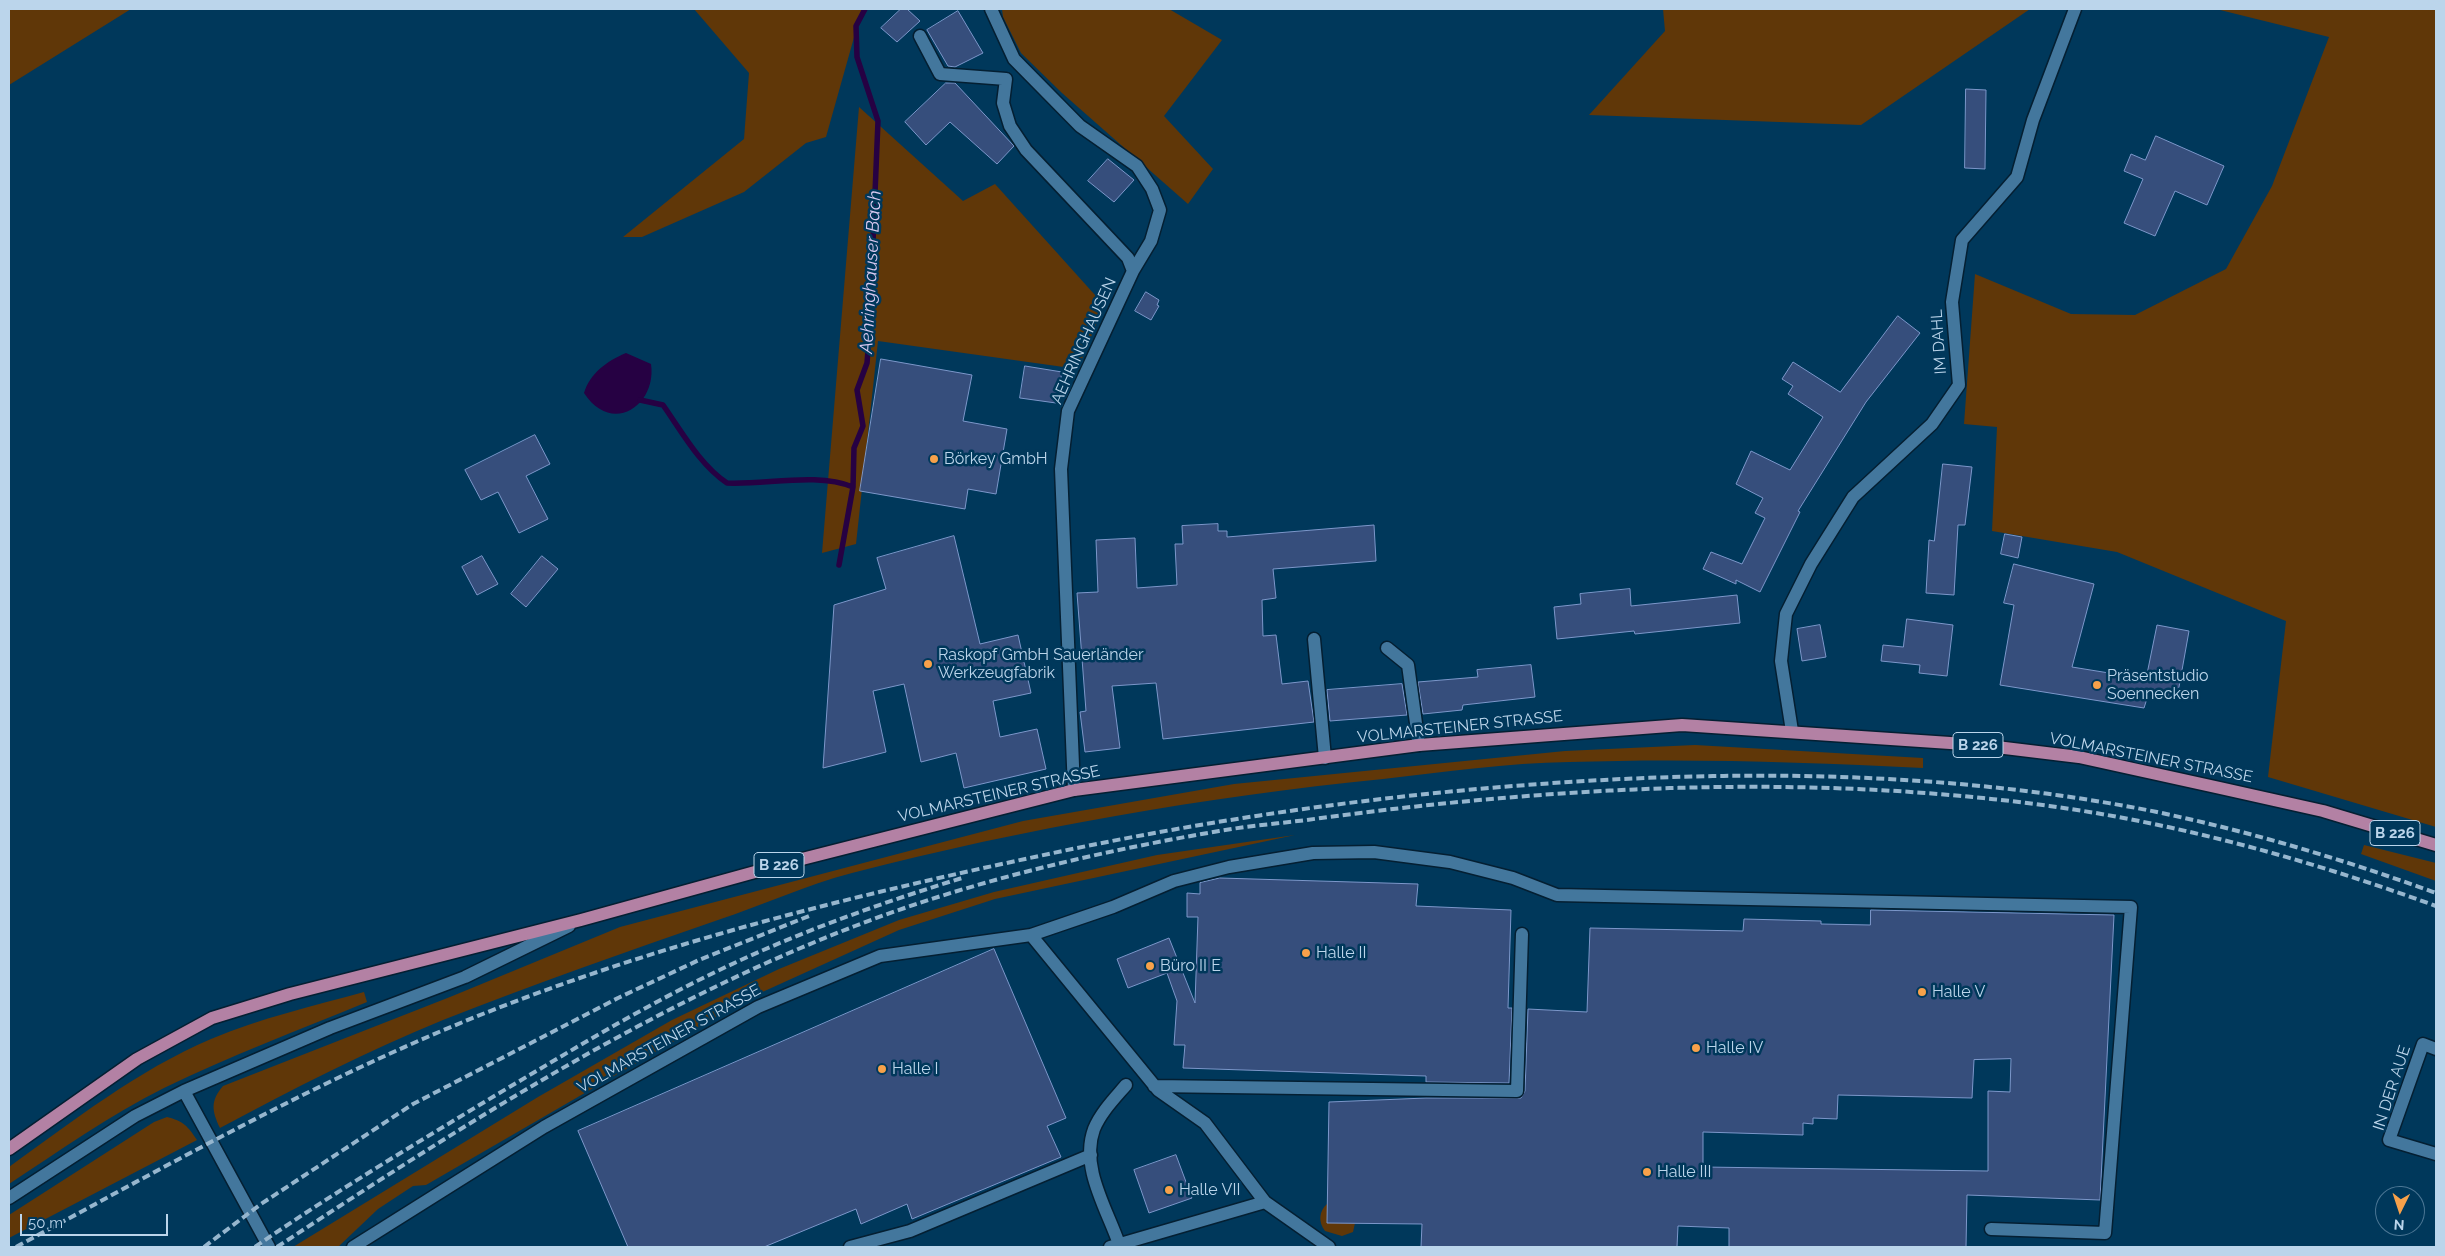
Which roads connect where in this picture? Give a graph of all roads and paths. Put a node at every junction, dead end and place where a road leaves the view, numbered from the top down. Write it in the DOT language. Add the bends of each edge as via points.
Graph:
graph roads {
  1 [pos="992,9"];
  2 [pos="2075,9"];
  3 [pos="920,36"];
  4 [pos="1133,271"];
  5 [pos="1314,639"];
  6 [pos="1387,648"];
  7 [pos="1792,732"];
  8 [pos="1419,745"];
  9 [pos="1325,758"];
  10 [pos="1074,790"];
  11 [pos="2436,845"];
  12 [pos="581,920"];
  13 [pos="1522,934"];
  14 [pos="1031,935"];
  15 [pos="2436,1050"];
  16 [pos="1126,1084"];
  17 [pos="1154,1086"];
  18 [pos="184,1091"];
  19 [pos="9,1149"];
  20 [pos="2436,1154"];
  21 [pos="1090,1155"];
  22 [pos="9,1198"];
  23 [pos="1265,1202"];
  24 [pos="1991,1229"];
  25 [pos="1114,1246"];
  26 [pos="269,1247"];
  27 [pos="353,1247"];
  28 [pos="850,1247"];
  29 [pos="1329,1247"];
  1 -- 4 [label="street, AEHRINGHAUSEN" via="1014,59 1080,126 1137,166 1152,189 1160,210 1150,241"];
  2 -- 7 [label="street, IM DAHL" via="2033,120 2017,177 1962,240 1952,302 1959,385 1932,424 1853,497 1811,564 1786,614 1782,661"];
  3 -- 4 [label="street" via="940,74 1006,79 1003,103 1010,126 1026,150 1128,258"];
  4 -- 10 [label="street, AEHRINGHAUSEN" via="1068,411 1060,469"];
  5 -- 9 [label="street"];
  6 -- 8 [label="street" via="1408,665"];
  7 -- 8 [label="main road, VOLMARSTEINER STRASSE / B 226" via="1682,725"];
  7 -- 11 [label="main road, VOLMARSTEINER STRASSE / B 226" via="1980,745 2079,757 2323,811"];
  8 -- 9 [label="main road, VOLMARSTEINER STRASSE / B 226"];
  9 -- 10 [label="main road, VOLMARSTEINER STRASSE / B 226"];
  10 -- 12 [label="main road, VOLMARSTEINER STRASSE / B 226" via="802,859"];
  12 -- 18 [label="street, VOLMARSTEINER STRASSE" via="465,978 330,1028"];
  12 -- 19 [label="main road, VOLMARSTEINER STRASSE / B 226" via="299,991 212,1018 138,1059"];
  13 -- 17 [label="street" via="1517,1091"];
  14 -- 17 [label="street"];
  14 -- 24 [label="street, VOLMARSTEINER STRASSE" via="1113,907 1174,881 1229,867 1313,853 1374,852 1450,862 1513,878 1557,895 2131,907 2105,1232"];
  14 -- 27 [label="street, VOLMARSTEINER STRASSE" via="880,956 758,1007 544,1127"];
  15 -- 20 [label="street, IN DER AUE" via="2423,1044 2389,1140"];
  16 -- 21 [label="street" via="1094,1129"];
  17 -- 23 [label="street" via="1205,1123"];
  18 -- 22 [label="street, VOLMARSTEINER STRASSE" via="135,1116"];
  18 -- 26 [label="street"];
  21 -- 25 [label="street" via="1090,1167"];
  21 -- 28 [label="street" via="910,1232"];
  23 -- 25 [label="street"];
  23 -- 29 [label="street"];
}
